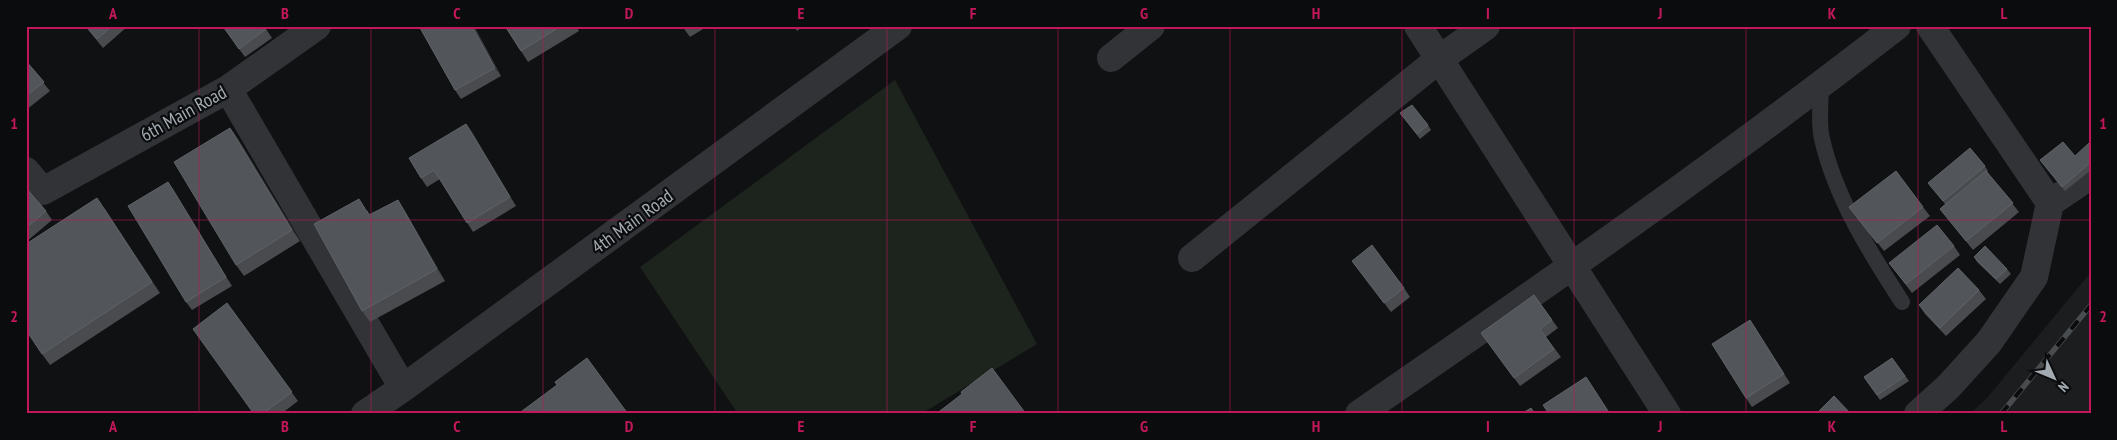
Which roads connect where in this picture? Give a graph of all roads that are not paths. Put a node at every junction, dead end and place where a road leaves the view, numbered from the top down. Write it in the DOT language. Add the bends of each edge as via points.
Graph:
graph roads {
  1 [pos="317,26"];
  2 [pos="898,26"];
  3 [pos="1151,26"];
  4 [pos="1418,26"];
  5 [pos="1486,26"];
  6 [pos="1896,26"];
  7 [pos="1930,26"];
  8 [pos="1112,58"];
  9 [pos="1438,60"];
  10 [pos="1821,85"];
  11 [pos="228,88"];
  12 [pos="2091,175"];
  13 [pos="35,181"];
  14 [pos="2050,203"];
  15 [pos="1192,258"];
  16 [pos="1573,267"];
  17 [pos="1902,302"];
  18 [pos="403,388"];
  19 [pos="365,414"];
  20 [pos="1359,414"];
  21 [pos="1667,414"];
  22 [pos="1918,414"];
  1 -- 11 [label="street, 6th Main Road"];
  2 -- 18 [label="street, 4th Main Road"];
  3 -- 8 [label="street"];
  4 -- 9 [label="street"];
  5 -- 9 [label="street"];
  6 -- 10 [label="street"];
  7 -- 14 [label="street"];
  9 -- 15 [label="street"];
  9 -- 16 [label="street"];
  10 -- 16 [label="street"];
  10 -- 17 [label="lane" via="1822,138 1841,198 1871,255"];
  11 -- 13 [label="street, 6th Main Road"];
  11 -- 18 [label="street"];
  12 -- 14 [label="street"];
  14 -- 22 [label="street" via="2034,277 1989,342"];
  16 -- 20 [label="street"];
  16 -- 21 [label="street"];
  18 -- 19 [label="street, 4th Main Road"];
}
